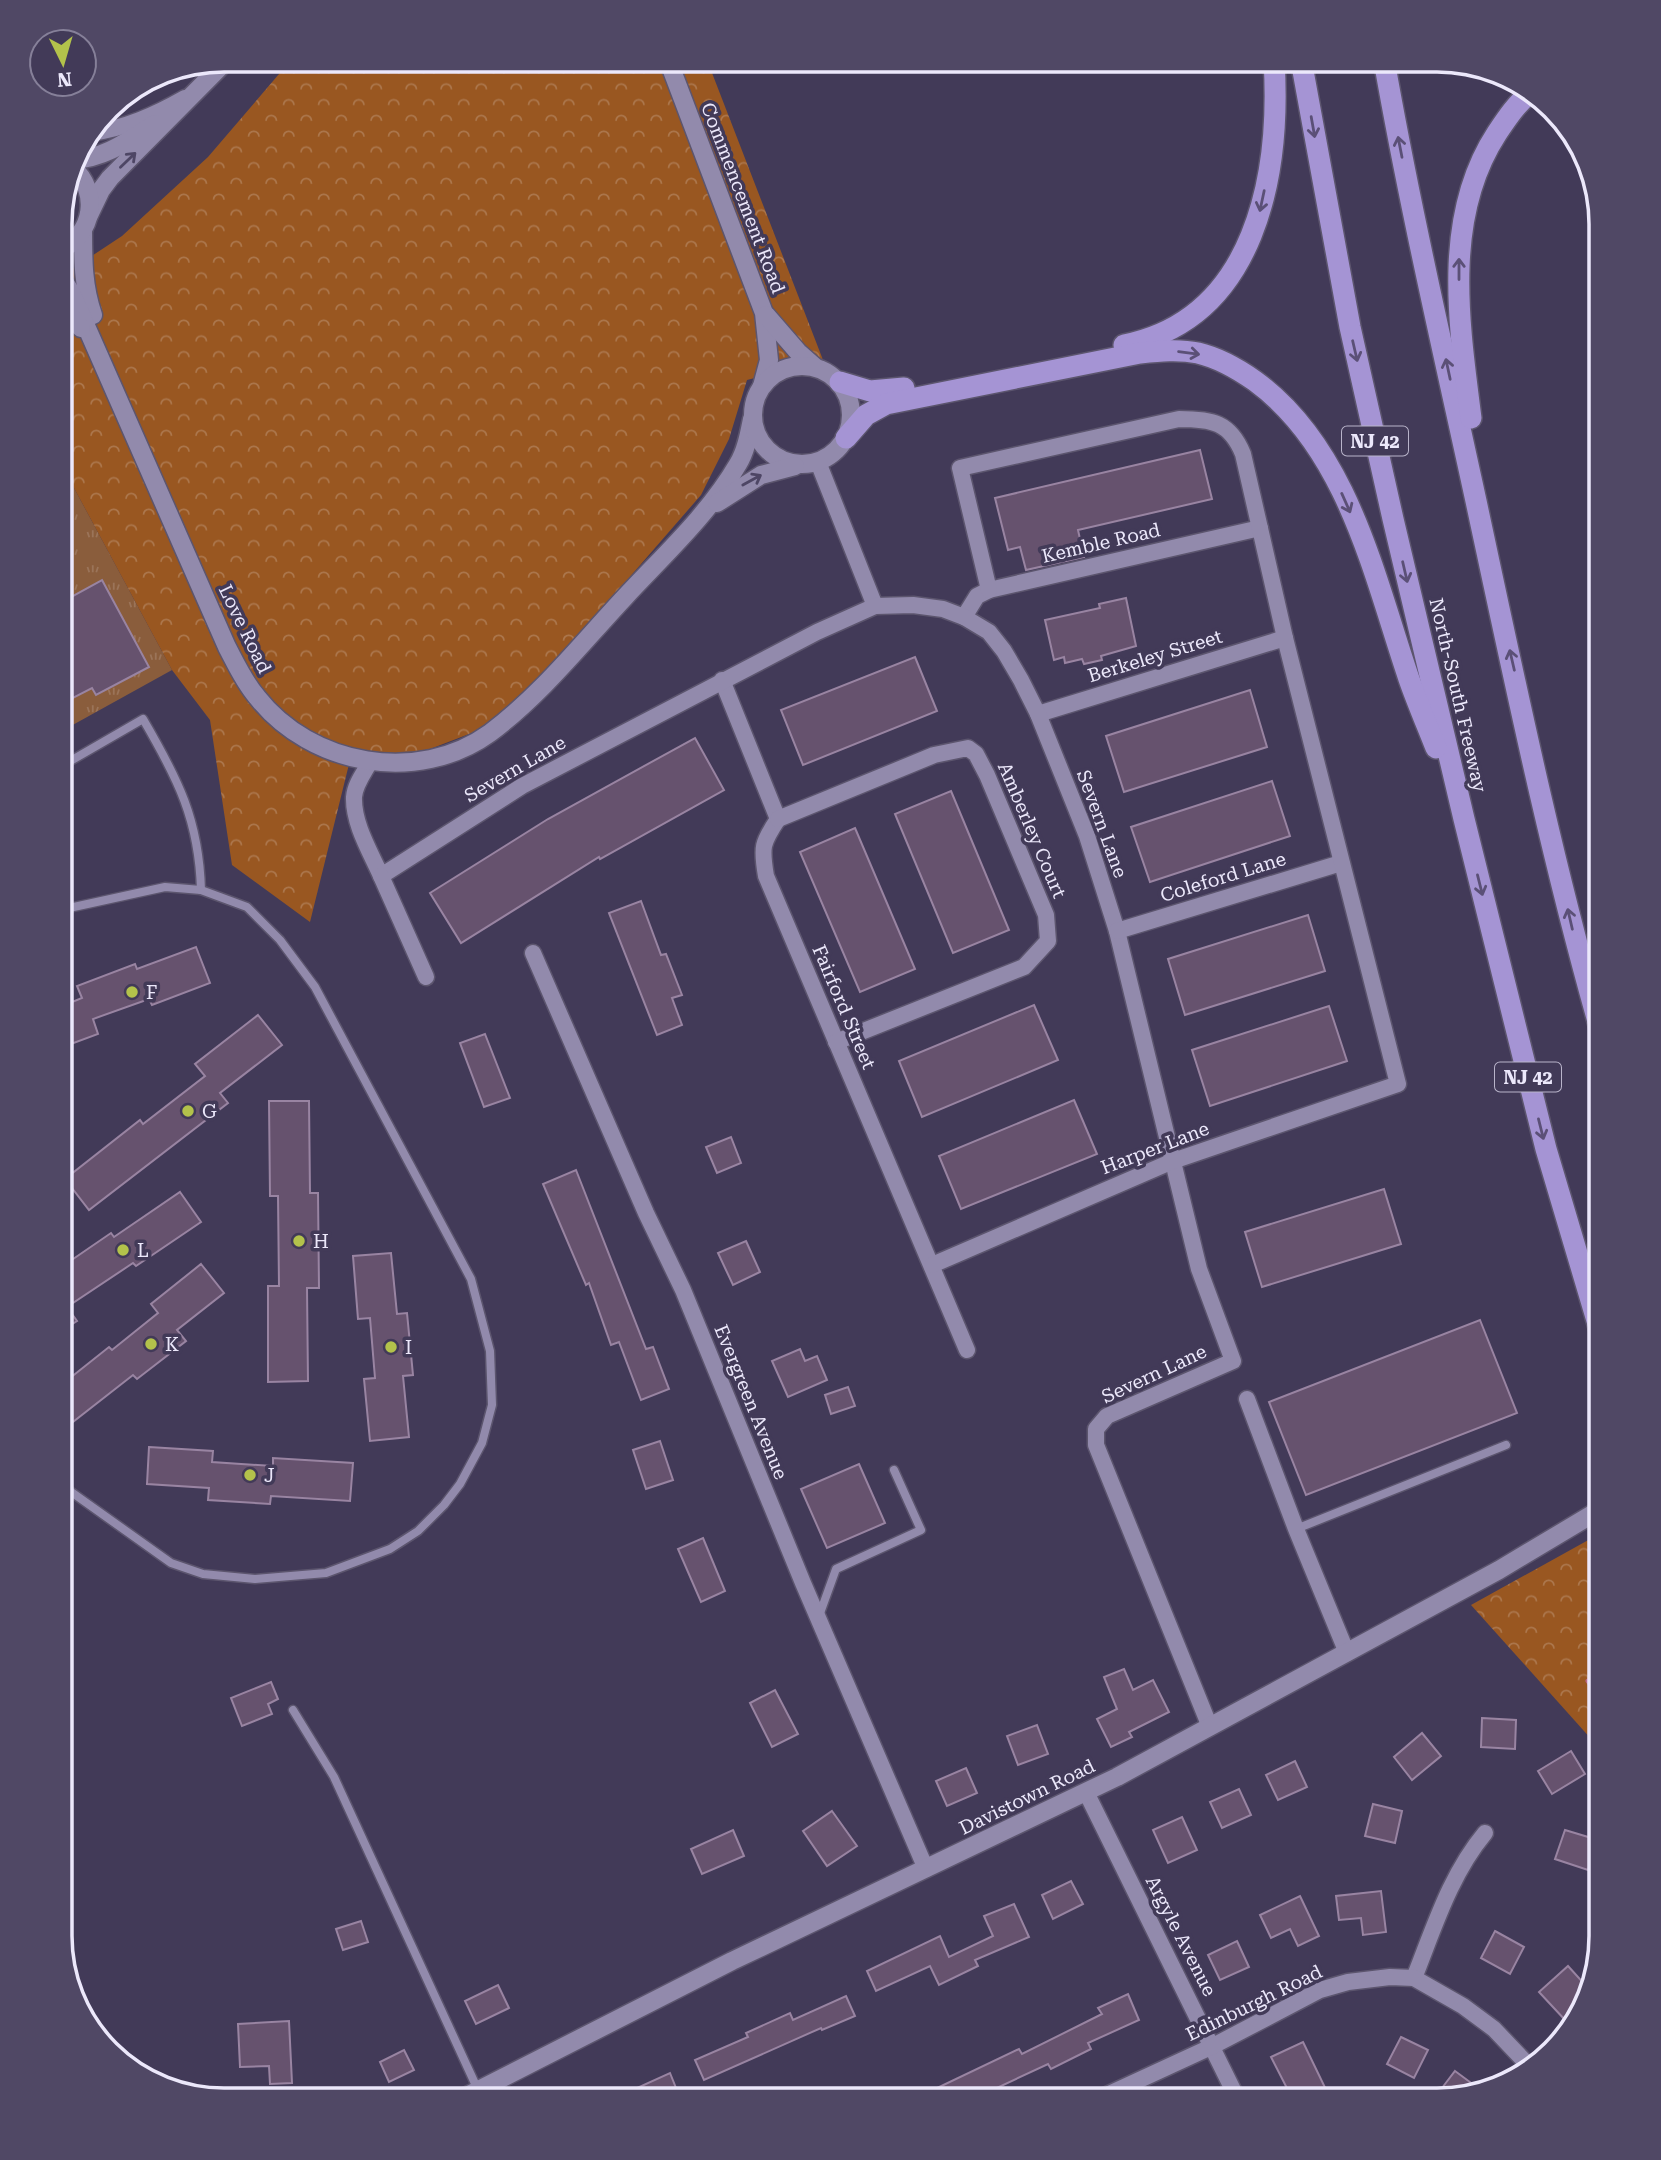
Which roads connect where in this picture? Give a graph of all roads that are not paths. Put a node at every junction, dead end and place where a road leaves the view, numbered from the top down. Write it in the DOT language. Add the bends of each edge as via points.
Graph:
graph roads {
  1 [pos="216,72"];
  2 [pos="673,72"];
  3 [pos="1274,72"];
  4 [pos="1303,72"];
  5 [pos="1386,72"];
  6 [pos="197,92"];
  7 [pos="1525,99"];
  8 [pos="104,130"];
  9 [pos="86,159"];
  10 [pos="80,175"];
  11 [pos="86,222"];
  12 [pos="72,243"];
  13 [pos="72,294"];
  14 [pos="764,313"];
  15 [pos="72,319"];
  16 [pos="815,367"];
  17 [pos="840,383"];
  18 [pos="762,386"];
  19 [pos="121,402"];
  20 [pos="752,419"];
  21 [pos="846,438"];
  22 [pos="811,463"];
  23 [pos="705,510"];
  24 [pos="1260,528"];
  25 [pos="1488,556"];
  26 [pos="989,590"];
  27 [pos="875,606"];
  28 [pos="964,617"];
  29 [pos="1285,638"];
  30 [pos="722,680"];
  31 [pos="1038,714"];
  32 [pos="72,760"];
  33 [pos="370,762"];
  34 [pos="778,819"];
  35 [pos="1464,819"];
  36 [pos="1341,863"];
  37 [pos="382,876"];
  38 [pos="201,890"];
  39 [pos="72,907"];
  40 [pos="1117,931"];
  41 [pos="533,953"];
  42 [pos="426,977"];
  43 [pos="1589,990"];
  44 [pos="836,1042"];
  45 [pos="1173,1161"];
  46 [pos="932,1265"];
  47 [pos="1589,1294"];
  48 [pos="967,1350"];
  49 [pos="1247,1399"];
  50 [pos="1506,1445"];
  51 [pos="894,1470"];
  52 [pos="72,1493"];
  53 [pos="1589,1516"];
  54 [pos="1296,1529"];
  55 [pos="818,1619"];
  56 [pos="1347,1653"];
  57 [pos="293,1710"];
  58 [pos="1210,1727"];
  59 [pos="1086,1792"];
  60 [pos="1485,1833"];
  61 [pos="926,1869"];
  62 [pos="1414,1978"];
  63 [pos="1213,2046"];
  64 [pos="1525,2061"];
  65 [pos="477,2088"];
  66 [pos="482,2088"];
  67 [pos="1124,2088"];
  68 [pos="1232,2088"];
  1 -- 6 [label="street"];
  2 -- 14 [label="street, Commencement Road"];
  3 -- 17 [label="highway, one-way" via="1271,154 1252,235 1225,286 1182,324 1135,343 893,390 870,391"];
  4 -- 35 [label="highway, North-South Freeway / NJ 42, one-way" via="1350,327"];
  25 -- 5 [label="highway, one-way"];
  6 -- 8 [label="street" via="155,115"];
  6 -- 9 [label="street" via="113,150"];
  11 -- 6 [label="street, one-way" via="110,178"];
  25 -- 7 [label="highway, one-way" via="1462,350 1460,251 1463,217 1479,167 1506,120"];
  10 -- 11 [label="street, Love Road" via="88,191"];
  11 -- 12 [label="street"];
  11 -- 19 [label="street, Love Road" via="85,292"];
  13 -- 19 [label="street, Love Road"];
  14 -- 16 [label="street, Commencement Road"];
  14 -- 18 [label="street, Commencement Road" via="769,360"];
  15 -- 19 [label="street"];
  16 -- 17 [label="street"];
  16 -- 18 [label="street" via="785,368"];
  17 -- 21 [label="street" via="851,408"];
  18 -- 20 [label="street"];
  19 -- 33 [label="street, Love Road" via="244,680 289,729 338,755"];
  20 -- 22 [label="street" via="757,436 771,454 785,461"];
  20 -- 23 [label="street, Love Road" via="745,451"];
  21 -- 22 [label="street" via="833,454"];
  21 -- 35 [label="highway, one-way" via="866,415 886,404 1140,353 1199,354 1234,366 1276,397 1332,471 1368,553 1410,682"];
  23 -- 22 [label="street, Love Road, one-way" via="761,475"];
  22 -- 27 [label="street"];
  23 -- 33 [label="street, Love Road" via="530,699 489,734 429,758"];
  24 -- 26 [label="street, Kemble Road"];
  24 -- 26 [label="street" via="1236,437 1220,425 1200,419 1179,419 960,468"];
  24 -- 29 [label="street"];
  43 -- 25 [label="highway, one-way"];
  26 -- 28 [label="street" via="977,596"];
  27 -- 28 [label="street, Severn Lane" via="914,605"];
  27 -- 30 [label="street, Severn Lane"];
  28 -- 31 [label="street, Severn Lane" via="989,632 1004,651"];
  29 -- 31 [label="street, Berkeley Street"];
  29 -- 36 [label="street"];
  30 -- 34 [label="street"];
  30 -- 37 [label="street, Severn Lane" via="522,786"];
  31 -- 40 [label="street, Severn Lane" via="1087,836"];
  32 -- 38 [label="lane" via="144,719 173,770 190,813"];
  33 -- 37 [label="street" via="354,799 360,828"];
  34 -- 44 [label="street, Fairford Street" via="764,840 766,876"];
  34 -- 44 [label="street, Amberley Court" via="934,755 968,748 987,775 1046,915 1048,942 1024,967"];
  35 -- 47 [label="highway, North-South Freeway / NJ 42, one-way" via="1546,1149"];
  36 -- 40 [label="street, Coleford Lane"];
  36 -- 45 [label="street, Harper Lane" via="1398,1084"];
  37 -- 42 [label="street"];
  38 -- 39 [label="lane" via="165,887"];
  38 -- 52 [label="lane" via="247,907 280,940 314,987 471,1279 490,1351 492,1405 482,1443 444,1506 390,1549 326,1573 255,1579 204,1574 171,1563"];
  40 -- 45 [label="street, Severn Lane"];
  41 -- 55 [label="street, Evergreen Avenue" via="683,1290"];
  44 -- 46 [label="street, Fairford Street"];
  45 -- 46 [label="street, Harper Lane"];
  45 -- 58 [label="street, Severn Lane" via="1199,1269 1233,1361 1107,1416 1096,1429 1096,1445"];
  46 -- 48 [label="street, Fairford Street"];
  49 -- 54 [label="street"];
  50 -- 54 [label="lane"];
  51 -- 55 [label="lane" via="921,1530 836,1569"];
  53 -- 56 [label="street, Davistown Road"];
  54 -- 56 [label="street"];
  55 -- 61 [label="street, Evergreen Avenue"];
  56 -- 58 [label="street, Davistown Road"];
  57 -- 65 [label="lane" via="334,1777"];
  58 -- 59 [label="street, Davistown Road"];
  59 -- 61 [label="street, Davistown Road"];
  59 -- 63 [label="street, Argyle Avenue"];
  60 -- 62 [label="street" via="1457,1873"];
  61 -- 66 [label="street, Davistown Road"];
  62 -- 63 [label="street, Edinburgh Road" via="1349,1982 1320,1990"];
  62 -- 64 [label="street" via="1494,2029"];
  63 -- 67 [label="street, Edinburgh Road"];
  63 -- 68 [label="street, Argyle Avenue"];
}
